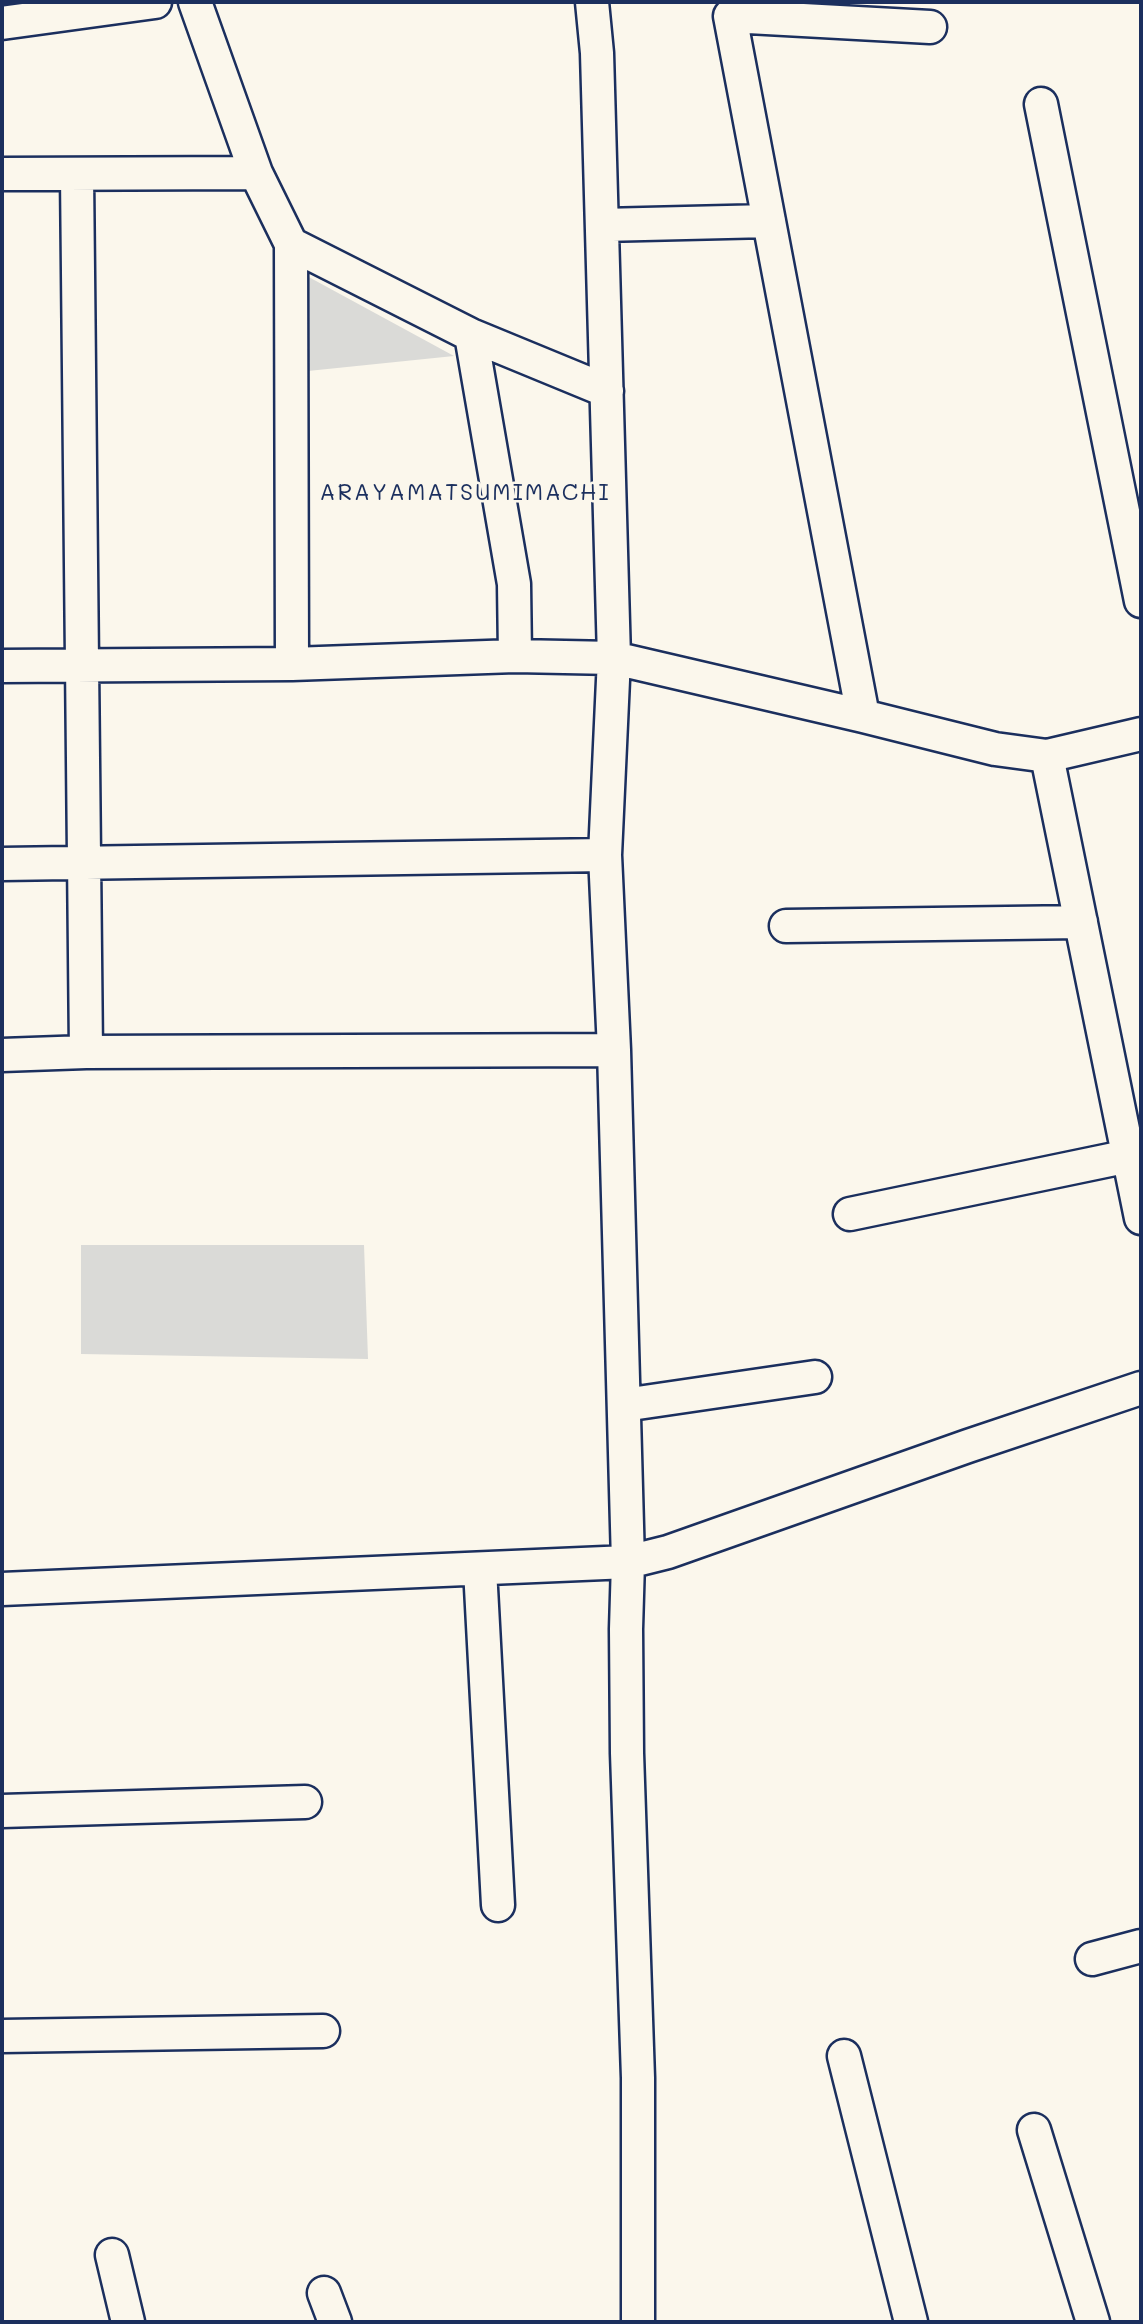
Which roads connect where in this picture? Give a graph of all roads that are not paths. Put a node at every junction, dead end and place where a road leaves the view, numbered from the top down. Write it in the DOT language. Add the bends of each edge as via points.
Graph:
graph roads {
  1 [pos="155,2"];
  2 [pos="195,2"];
  3 [pos="592,2"];
  4 [pos="2,23"];
  5 [pos="930,27"];
  6 [pos="1041,104"];
  7 [pos="256,173"];
  8 [pos="2,174"];
  9 [pos="77,176"];
  10 [pos="769,221"];
  11 [pos="602,225"];
  12 [pos="291,244"];
  13 [pos="471,335"];
  14 [pos="607,391"];
  15 [pos="1141,601"];
  16 [pos="515,656"];
  17 [pos="614,658"];
  18 [pos="292,664"];
  19 [pos="81,665"];
  20 [pos="2,666"];
  21 [pos="863,716"];
  22 [pos="1141,734"];
  23 [pos="1046,756"];
  24 [pos="605,855"];
  25 [pos="84,862"];
  26 [pos="2,864"];
  27 [pos="1081,922"];
  28 [pos="786,926"];
  29 [pos="614,1049"];
  30 [pos="86,1052"];
  31 [pos="2,1055"];
  32 [pos="1129,1156"];
  33 [pos="850,1214"];
  34 [pos="1141,1218"];
  35 [pos="814,1377"];
  36 [pos="1141,1388"];
  37 [pos="624,1405"];
  38 [pos="628,1562"];
  39 [pos="480,1569"];
  40 [pos="2,1589"];
  41 [pos="305,1802"];
  42 [pos="2,1811"];
  43 [pos="498,1905"];
  44 [pos="1141,1946"];
  45 [pos="1092,1959"];
  46 [pos="323,2031"];
  47 [pos="2,2036"];
  48 [pos="845,2056"];
  49 [pos="1034,2130"];
  50 [pos="112,2255"];
  51 [pos="324,2293"];
  52 [pos="128,2322"];
  53 [pos="335,2322"];
  54 [pos="638,2322"];
  55 [pos="911,2322"];
  56 [pos="1093,2322"];
  1 -- 4 [label="street"];
  2 -- 7 [label="street"];
  3 -- 11 [label="street"];
  5 -- 10 [label="street" via="730,16"];
  6 -- 15 [label="street"];
  7 -- 9 [label="street"];
  7 -- 12 [label="street"];
  8 -- 9 [label="street"];
  9 -- 19 [label="street"];
  10 -- 11 [label="street"];
  10 -- 21 [label="street"];
  11 -- 14 [label="street"];
  12 -- 13 [label="street"];
  12 -- 18 [label="street"];
  13 -- 14 [label="street"];
  13 -- 16 [label="street" via="513,584"];
  14 -- 17 [label="street"];
  16 -- 17 [label="street"];
  16 -- 18 [label="street"];
  17 -- 21 [label="street"];
  17 -- 24 [label="street"];
  18 -- 19 [label="street"];
  19 -- 20 [label="street"];
  19 -- 25 [label="street"];
  21 -- 23 [label="street" via="995,749"];
  22 -- 23 [label="street"];
  23 -- 27 [label="street"];
  24 -- 25 [label="street"];
  24 -- 29 [label="street"];
  25 -- 26 [label="street"];
  25 -- 30 [label="street"];
  27 -- 28 [label="street"];
  27 -- 32 [label="street"];
  29 -- 30 [label="street"];
  29 -- 37 [label="street"];
  30 -- 31 [label="street"];
  32 -- 33 [label="street"];
  32 -- 34 [label="street"];
  35 -- 37 [label="street"];
  36 -- 38 [label="street"];
  37 -- 38 [label="street"];
  38 -- 39 [label="street"];
  38 -- 54 [label="street" via="627,1753 638,2078"];
  39 -- 40 [label="street"];
  39 -- 43 [label="street"];
  41 -- 42 [label="street"];
  44 -- 45 [label="street"];
  46 -- 47 [label="street"];
  48 -- 55 [label="street"];
  49 -- 56 [label="street"];
  50 -- 52 [label="street"];
  51 -- 53 [label="street"];
}
